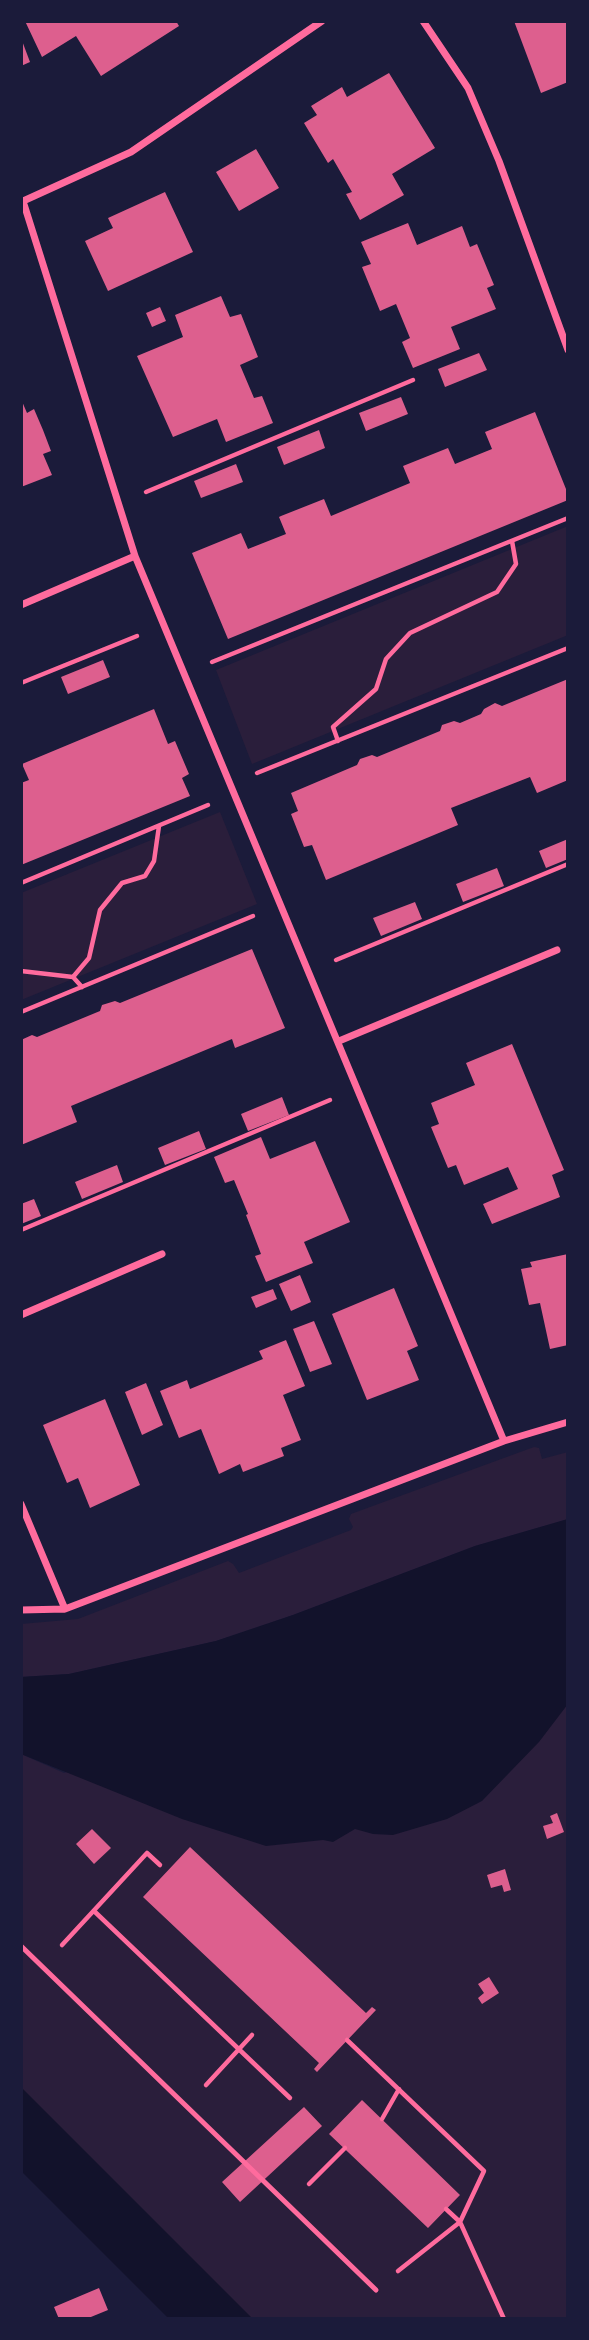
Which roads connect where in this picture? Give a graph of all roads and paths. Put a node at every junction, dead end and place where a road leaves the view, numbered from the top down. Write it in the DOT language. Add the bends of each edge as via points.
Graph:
graph roads {
  1 [pos="322,21"];
  2 [pos="424,21"];
  3 [pos="22,202"];
  4 [pos="568,350"];
  5 [pos="413,380"];
  6 [pos="119,504"];
  7 [pos="568,517"];
  8 [pos="512,540"];
  9 [pos="135,556"];
  10 [pos="21,605"];
  11 [pos="164,625"];
  12 [pos="568,648"];
  13 [pos="184,673"];
  14 [pos="21,684"];
  15 [pos="338,741"];
  16 [pos="230,784"];
  17 [pos="235,794"];
  18 [pos="159,826"];
  19 [pos="568,864"];
  20 [pos="21,883"];
  21 [pos="279,905"];
  22 [pos="556,950"];
  23 [pos="21,971"];
  24 [pos="308,972"];
  25 [pos="73,977"];
  26 [pos="82,987"];
  27 [pos="21,1012"];
  28 [pos="339,1041"];
  29 [pos="358,1088"];
  30 [pos="21,1230"];
  31 [pos="162,1254"];
  32 [pos="21,1315"];
  33 [pos="568,1422"];
  34 [pos="504,1441"];
  35 [pos="21,1504"];
  36 [pos="65,1609"];
  37 [pos="21,1610"];
  38 [pos="160,1865"];
  39 [pos="94,1911"];
  40 [pos="21,1945"];
  41 [pos="43,1966"];
  42 [pos="252,2035"];
  43 [pos="347,2040"];
  44 [pos="239,2049"];
  45 [pos="398,2089"];
  46 [pos="290,2098"];
  47 [pos="187,2106"];
  48 [pos="382,2119"];
  49 [pos="345,2148"];
  50 [pos="290,2206"];
  51 [pos="446,2209"];
  52 [pos="460,2222"];
  53 [pos="376,2290"];
  54 [pos="504,2319"];
  1 -- 3 [label="street" via="131,152"];
  2 -- 4 [label="street" via="468,88"];
  3 -- 6 [label="street"];
  5 -- 6 [label="path"];
  6 -- 9 [label="street"];
  7 -- 8 [label="path"];
  8 -- 13 [label="path"];
  8 -- 15 [label="path" via="516,564 497,592 410,633 386,659 376,689 333,727"];
  9 -- 10 [label="street"];
  9 -- 11 [label="street"];
  11 -- 13 [label="street"];
  11 -- 14 [label="path"];
  12 -- 15 [label="path"];
  13 -- 16 [label="street"];
  15 -- 16 [label="path"];
  16 -- 17 [label="street"];
  17 -- 18 [label="path"];
  17 -- 21 [label="street"];
  18 -- 20 [label="path"];
  18 -- 25 [label="path" via="154,861 145,876 122,883 100,910 89,958"];
  19 -- 24 [label="path"];
  21 -- 24 [label="street"];
  21 -- 26 [label="path"];
  22 -- 28 [label="street"];
  23 -- 25 [label="path"];
  24 -- 28 [label="street"];
  25 -- 26 [label="path"];
  26 -- 27 [label="path"];
  28 -- 29 [label="street"];
  29 -- 30 [label="path"];
  29 -- 34 [label="street"];
  31 -- 32 [label="street"];
  33 -- 34 [label="street"];
  34 -- 36 [label="street"];
  35 -- 36 [label="street"];
  36 -- 37 [label="street"];
  38 -- 39 [label="path" via="147,1853"];
  39 -- 41 [label="path"];
  39 -- 44 [label="path"];
  40 -- 41 [label="lane"];
  41 -- 47 [label="lane"];
  42 -- 44 [label="path"];
  43 -- 45 [label="path"];
  44 -- 46 [label="path"];
  44 -- 47 [label="path"];
  45 -- 48 [label="path"];
  45 -- 52 [label="path" via="484,2171"];
  47 -- 50 [label="lane"];
  49 -- 50 [label="path"];
  50 -- 53 [label="lane"];
  51 -- 52 [label="path"];
  52 -- 53 [label="path"];
  52 -- 54 [label="path"];
}
